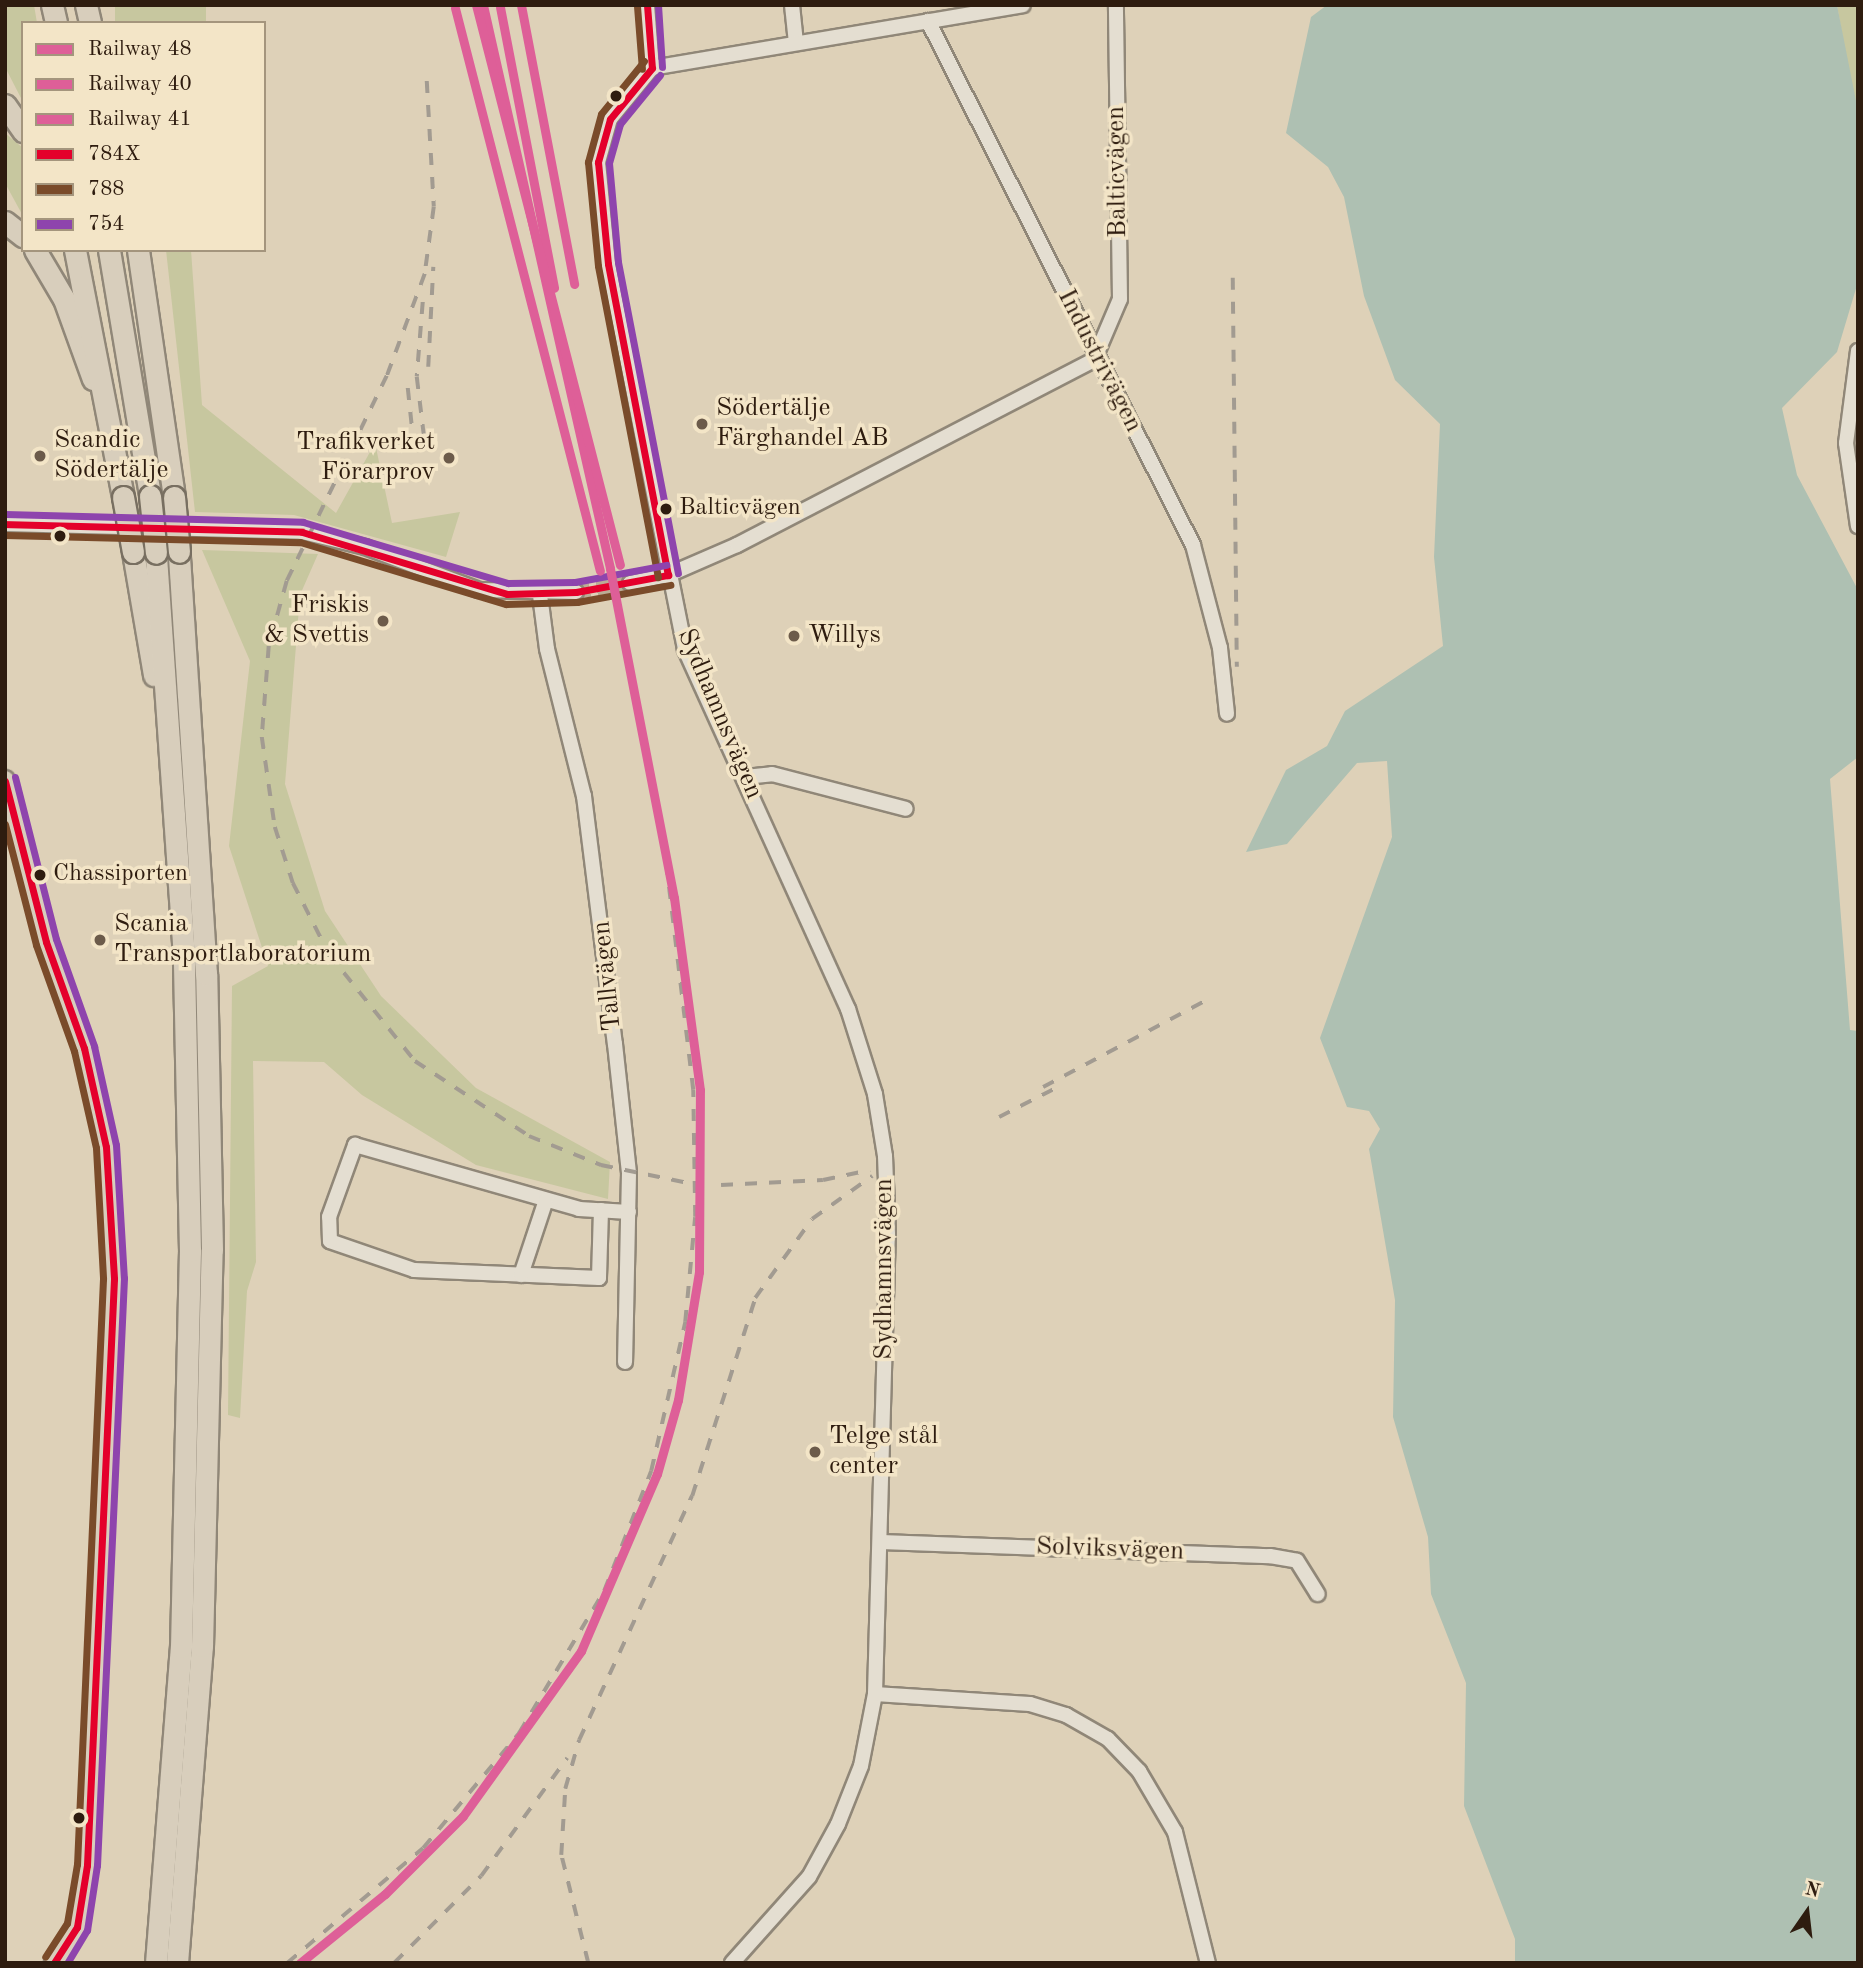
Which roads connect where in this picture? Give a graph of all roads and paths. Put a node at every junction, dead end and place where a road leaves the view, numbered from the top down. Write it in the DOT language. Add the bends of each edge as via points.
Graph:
graph roads {
  1 [pos="647,5"];
  2 [pos="792,5"];
  3 [pos="1023,5"];
  4 [pos="1116,5"];
  5 [pos="928,21"];
  6 [pos="796,41"];
  7 [pos="652,68"];
  8 [pos="5,105"];
  9 [pos="21,128"];
  10 [pos="5,222"];
  11 [pos="21,234"];
  12 [pos="37,252"];
  13 [pos="75,252"];
  14 [pos="109,252"];
  15 [pos="138,252"];
  16 [pos="1858,351"];
  17 [pos="1094,360"];
  18 [pos="115,448"];
  19 [pos="5,524"];
  20 [pos="1858,526"];
  21 [pos="668,575"];
  22 [pos="629,583"];
  23 [pos="576,592"];
  24 [pos="540,595"];
  25 [pos="1227,714"];
  26 [pos="173,774"];
  27 [pos="745,777"];
  28 [pos="5,780"];
  29 [pos="906,809"];
  30 [pos="546,1200"];
  31 [pos="601,1210"];
  32 [pos="629,1212"];
  33 [pos="521,1275"];
  34 [pos="625,1362"];
  35 [pos="881,1542"];
  36 [pos="1318,1594"];
  37 [pos="875,1694"];
  38 [pos="54,1963"];
  39 [pos="156,1963"];
  40 [pos="177,1963"];
  41 [pos="732,1963"];
  42 [pos="1208,1963"];
  1 -- 7 [label="street"];
  2 -- 6 [label="street"];
  3 -- 5 [label="street"];
  4 -- 17 [label="street, Balticvägen" via="1120,299"];
  5 -- 6 [label="street"];
  5 -- 17 [label="street, Industrivägen"];
  6 -- 7 [label="street"];
  7 -- 21 [label="street, Sydhamnsvägen" via="610,119 597,162 608,264"];
  8 -- 9 [label="highway"];
  10 -- 11 [label="highway"];
  12 -- 18 [label="highway" via="64,299"];
  13 -- 18 [label="highway"];
  14 -- 26 [label="highway, bridge" via="150,496"];
  15 -- 40 [label="highway, bridge" via="174,497 206,974 212,1250 202,1646"];
  16 -- 20 [label="street" via="1846,443"];
  17 -- 21 [label="street" via="851,489"];
  17 -- 25 [label="street, Industrivägen" via="1193,545 1220,648"];
  18 -- 26 [label="highway, bridge"];
  19 -- 24 [label="street" via="302,532 365,547 479,590"];
  21 -- 22 [label="street"];
  21 -- 27 [label="street, Sydhamnsvägen" via="685,649"];
  23 -- 24 [label="street"];
  24 -- 32 [label="street, Tallvägen" via="596,869"];
  26 -- 39 [label="highway" via="184,971 188,1390 178,1700"];
  27 -- 29 [label="street" via="772,774"];
  27 -- 35 [label="street, Sydhamnsvägen" via="848,1009 875,1094 888,1234"];
  28 -- 38 [label="main road" via="46,942 84,1048 106,1147 114,1279 87,1865 77,1927"];
  30 -- 31 [label="street"];
  30 -- 33 [label="street"];
  30 -- 33 [label="street" via="355,1145 329,1217 330,1241 414,1270"];
  31 -- 32 [label="street"];
  31 -- 33 [label="street" via="599,1278"];
  32 -- 34 [label="street, Tallvägen"];
  35 -- 36 [label="street, Solviksvägen" via="1270,1556 1297,1561"];
  35 -- 37 [label="street, Sydhamnsvägen"];
  37 -- 41 [label="street, Sydhamnsvägen" via="861,1766 838,1824 809,1877"];
  37 -- 42 [label="street" via="1030,1704 1066,1715 1108,1739 1139,1771 1175,1832"];
}
